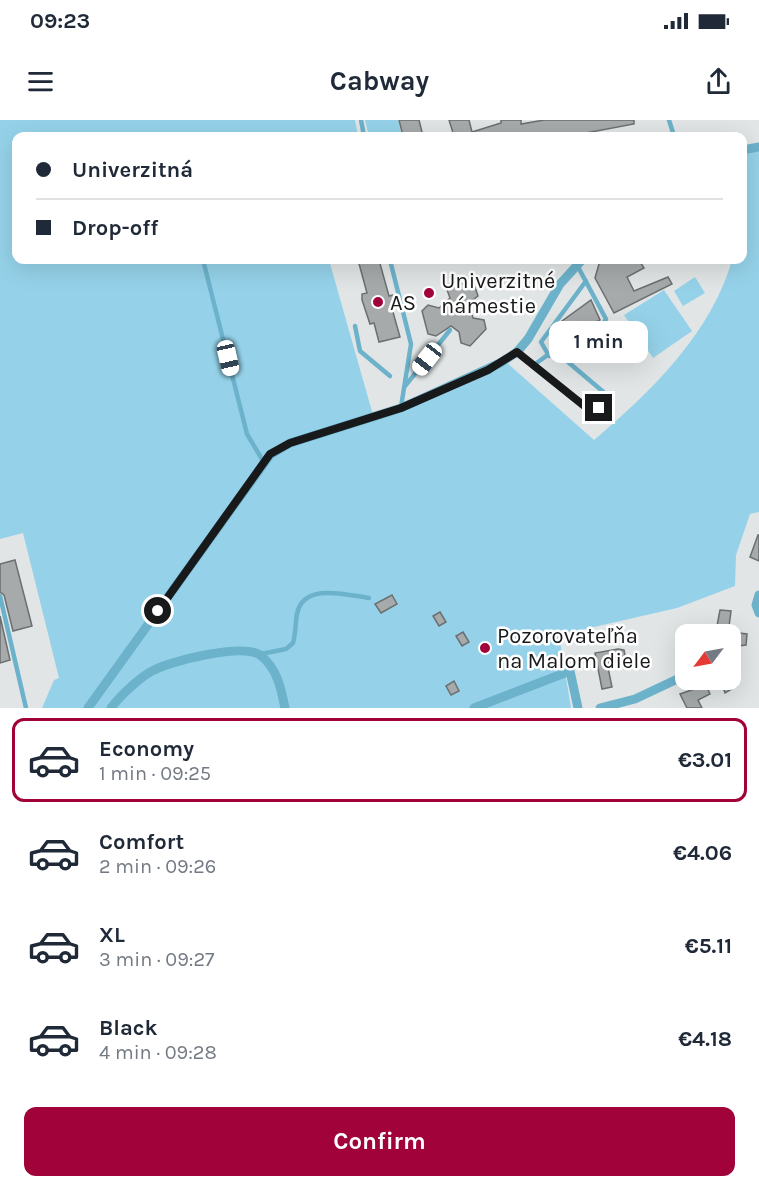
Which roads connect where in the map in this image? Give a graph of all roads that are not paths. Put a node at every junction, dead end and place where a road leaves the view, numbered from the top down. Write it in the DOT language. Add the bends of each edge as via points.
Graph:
graph roads {
  1 [pos="204,264"];
  2 [pos="391,264"];
  3 [pos="577,264"];
  4 [pos="580,264"];
  5 [pos="586,281"];
  6 [pos="355,326"];
  7 [pos="450,330"];
  8 [pos="555,351"];
  9 [pos="517,352"];
  10 [pos="549,356"];
  11 [pos="534,365"];
  12 [pos="390,376"];
  13 [pos="404,388"];
  14 [pos="401,408"];
  15 [pos="263,461"];
  16 [pos="759,595"];
  17 [pos="0,596"];
  18 [pos="369,598"];
  19 [pos="759,613"];
  20 [pos="258,654"];
  21 [pos="675,680"];
  22 [pos="26,708"];
  23 [pos="88,708"];
  24 [pos="111,708"];
  25 [pos="285,708"];
  26 [pos="474,708"];
  27 [pos="578,708"];
  28 [pos="600,708"];
  1 -- 15 [label="lane" via="246,434"];
  2 -- 13 [label="lane" via="411,344"];
  3 -- 9 [label="street"];
  4 -- 5 [label="lane"];
  5 -- 8 [label="lane" via="606,319"];
  5 -- 10 [label="lane" via="541,342"];
  6 -- 12 [label="lane" via="360,351"];
  7 -- 13 [label="lane"];
  8 -- 10 [label="lane"];
  8 -- 11 [label="lane" via="607,395 599,408 588,409"];
  9 -- 11 [label="lane"];
  9 -- 14 [label="street" via="488,370"];
  10 -- 11 [label="lane"];
  13 -- 14 [label="lane"];
  14 -- 15 [label="street" via="290,443"];
  15 -- 23 [label="street"];
  16 -- 19 [label="street"];
  17 -- 22 [label="lane"];
  18 -- 20 [label="lane" via="324,593 308,598 297,612 294,643 275,653"];
  20 -- 24 [label="street" via="221,652 152,671"];
  20 -- 25 [label="street" via="279,681"];
  21 -- 28 [label="street" via="635,699"];
  26 -- 27 [label="street" via="570,671"];
}
